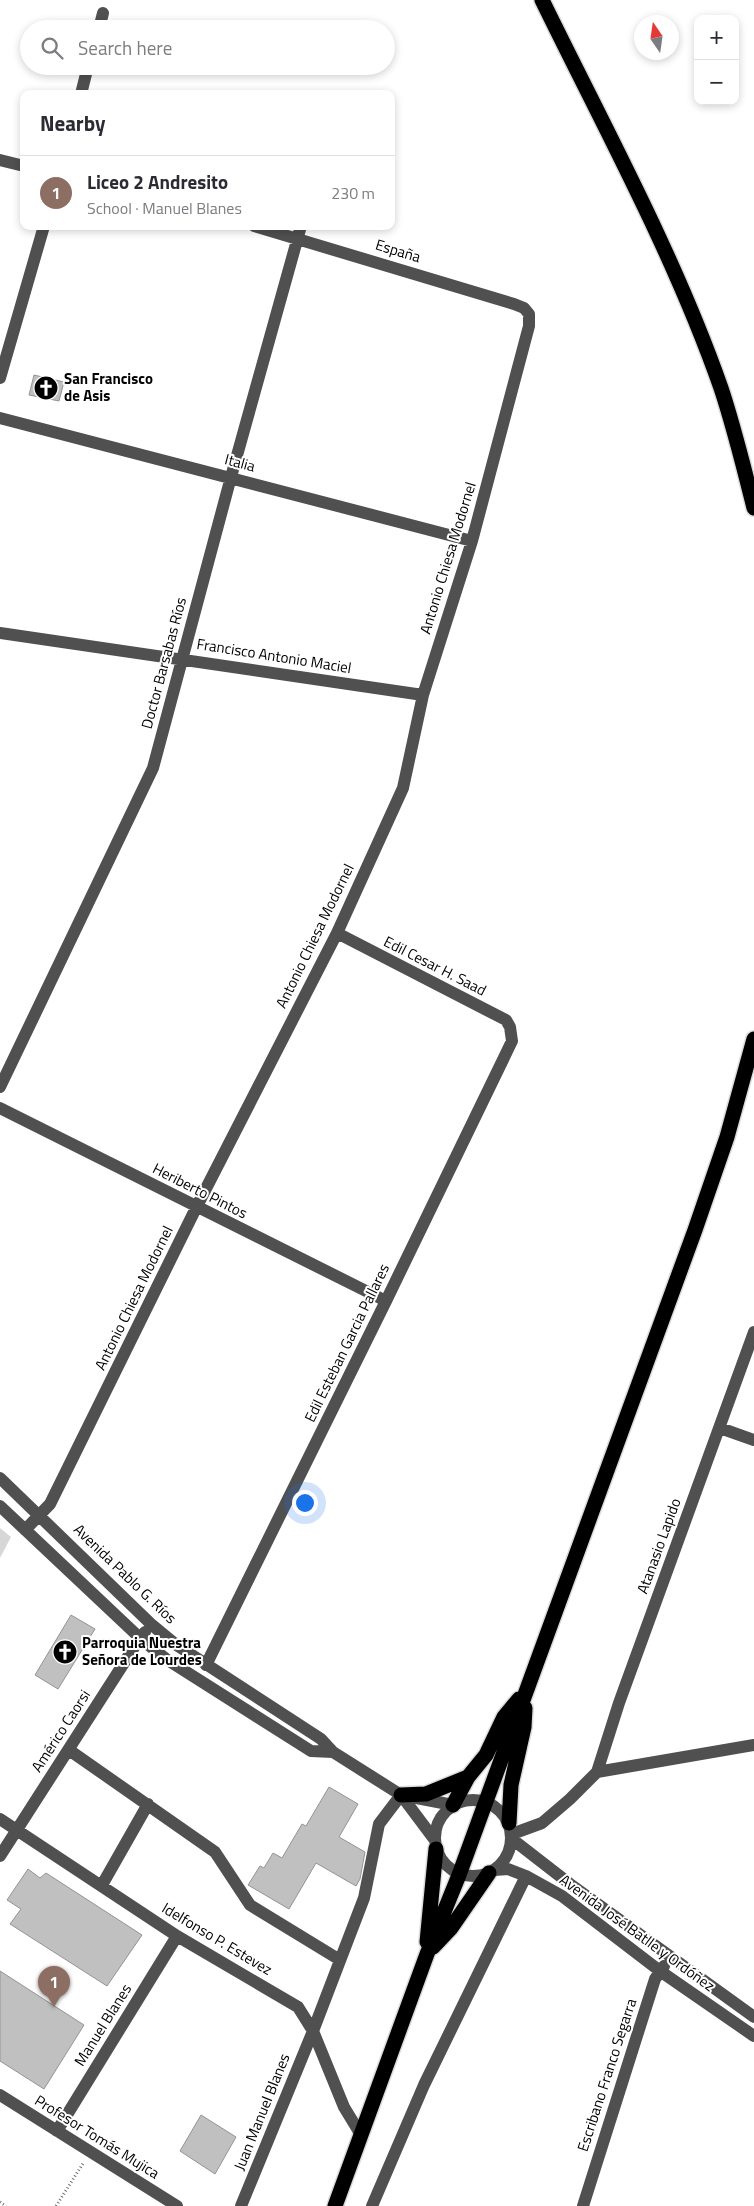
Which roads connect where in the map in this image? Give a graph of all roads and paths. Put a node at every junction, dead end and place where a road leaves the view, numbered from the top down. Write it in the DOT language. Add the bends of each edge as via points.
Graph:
graph roads {
  1 [pos="542,0"];
  2 [pos="103,13"];
  3 [pos="101,20"];
  4 [pos="86,75"];
  5 [pos="82,90"];
  6 [pos="0,160"];
  7 [pos="20,165"];
  8 [pos="43,230"];
  9 [pos="284,230"];
  10 [pos="299,232"];
  11 [pos="529,314"];
  12 [pos="0,378"];
  13 [pos="0,418"];
  14 [pos="231,477"];
  15 [pos="754,508"];
  16 [pos="472,541"];
  17 [pos="0,633"];
  18 [pos="183,659"];
  19 [pos="423,695"];
  20 [pos="337,933"];
  21 [pos="512,1034"];
  22 [pos="754,1039"];
  23 [pos="0,1087"];
  24 [pos="0,1108"];
  25 [pos="196,1208"];
  26 [pos="386,1302"];
  27 [pos="754,1332"];
  28 [pos="720,1428"];
  29 [pos="754,1440"];
  30 [pos="0,1478"];
  31 [pos="0,1506"];
  32 [pos="40,1515"];
  33 [pos="25,1530"];
  34 [pos="152,1625"];
  35 [pos="140,1638"];
  36 [pos="206,1665"];
  37 [pos="526,1691"];
  38 [pos="754,1745"];
  39 [pos="69,1750"];
  40 [pos="333,1752"];
  41 [pos="597,1772"];
  42 [pos="468,1777"];
  43 [pos="401,1795"];
  44 [pos="485,1802"];
  45 [pos="148,1804"];
  46 [pos="453,1805"];
  47 [pos="0,1819"];
  48 [pos="17,1830"];
  49 [pos="511,1832"];
  50 [pos="435,1844"];
  51 [pos="0,1856"];
  52 [pos="492,1872"];
  53 [pos="459,1875"];
  54 [pos="526,1876"];
  55 [pos="570,1884"];
  56 [pos="102,1885"];
  57 [pos="562,1896"];
  58 [pos="177,1936"];
  59 [pos="427,1954"];
  60 [pos="670,1958"];
  61 [pos="340,1960"];
  62 [pos="660,1971"];
  63 [pos="754,2017"];
  64 [pos="313,2031"];
  65 [pos="754,2036"];
  66 [pos="0,2095"];
  67 [pos="57,2131"];
  68 [pos="361,2135"];
  69 [pos="89,2152"];
  70 [pos="0,2202"];
  71 [pos="6,2206"];
  72 [pos="56,2206"];
  73 [pos="177,2206"];
  74 [pos="241,2206"];
  75 [pos="335,2206"];
  76 [pos="372,2206"];
  77 [pos="583,2206"];
  1 -- 15 [label="highway" via="658,238 703,341 736,436"];
  2 -- 3 [label="street"];
  4 -- 5 [label="street"];
  6 -- 7 [label="street"];
  8 -- 12 [label="street"];
  9 -- 10 [label="street, España"];
  10 -- 11 [label="street, España" via="514,304"];
  10 -- 14 [label="street, Doctor Barsabas Ríos"];
  11 -- 16 [label="street, Antonio Chiesa Modornel" via="529,326"];
  13 -- 14 [label="street, Italia"];
  14 -- 16 [label="street, Italia"];
  14 -- 18 [label="street, Doctor Barsabas Ríos"];
  16 -- 19 [label="street, Antonio Chiesa Modornel"];
  17 -- 18 [label="street, Francisco Antonio Maciel"];
  18 -- 19 [label="street, Francisco Antonio Maciel"];
  18 -- 23 [label="street, Doctor Barsabas Ríos" via="153,768"];
  19 -- 20 [label="street, Antonio Chiesa Modornel" via="403,788"];
  20 -- 21 [label="street, Edil Cesar H. Saad" via="506,1020"];
  20 -- 25 [label="street, Antonio Chiesa Modornel"];
  21 -- 26 [label="street, Edil Esteban Garcia Pallares" via="508,1050"];
  22 -- 37 [label="highway" via="727,1137 695,1230"];
  24 -- 25 [label="street, Heriberto Pintos"];
  25 -- 26 [label="street, Heriberto Pintos"];
  25 -- 32 [label="street, Antonio Chiesa Modornel" via="50,1504"];
  26 -- 36 [label="street, Edil Esteban Garcia Pallares"];
  27 -- 28 [label="street, Atanasio Lapido"];
  28 -- 29 [label="street"];
  28 -- 41 [label="street, Atanasio Lapido" via="619,1703"];
  30 -- 32 [label="street, Avenida Pablo G. Ríos"];
  31 -- 33 [label="street, Avenida Pablo G. Ríos"];
  32 -- 33 [label="street, Antonio Chiesa Modornel"];
  32 -- 34 [label="street, Avenida Pablo G. Ríos"];
  33 -- 35 [label="street, Avenida Pablo G. Ríos"];
  34 -- 35 [label="street, Américo Caorsi"];
  34 -- 36 [label="street, Avenida Pablo G. Ríos"];
  35 -- 39 [label="street, Américo Caorsi"];
  35 -- 40 [label="street, Avenida Pablo G. Ríos" via="194,1678 311,1751"];
  36 -- 40 [label="street, Avenida Pablo G. Ríos" via="321,1738"];
  37 -- 42 [label="highway" via="504,1717 486,1755"];
  37 -- 44 [label="highway"];
  37 -- 49 [label="highway" via="524,1727 511,1785"];
  38 -- 41 [label="street"];
  39 -- 45 [label="street"];
  39 -- 48 [label="street, Américo Caorsi"];
  40 -- 43 [label="street, Avenida Pablo G. Ríos"];
  41 -- 49 [label="street" via="542,1822"];
  42 -- 43 [label="highway" via="426,1794"];
  42 -- 46 [label="highway"];
  43 -- 46 [label="street, Avenida Pablo G. Ríos"];
  43 -- 50 [label="street, Avenida Pablo G. Ríos"];
  43 -- 61 [label="street, Juan Manuel Blanes" via="380,1824 364,1898"];
  44 -- 46 [label="street" via="469,1800"];
  44 -- 49 [label="street, Avenida José Batlle y Ordóñez" via="495,1806"];
  44 -- 53 [label="highway"];
  45 -- 56 [label="street"];
  45 -- 61 [label="street" via="215,1852 250,1905"];
  46 -- 50 [label="street" via="437,1826"];
  47 -- 48 [label="street, Idelfonso P. Estevez"];
  48 -- 51 [label="street, Américo Caorsi"];
  48 -- 56 [label="street, Idelfonso P. Estevez"];
  49 -- 52 [label="street" via="507,1857"];
  49 -- 55 [label="street, Avenida José Batlle y Ordóñez"];
  50 -- 53 [label="street, Avenida Pablo G. Ríos" via="444,1864"];
  50 -- 59 [label="highway"];
  52 -- 53 [label="street, Avenida José Batlle y Ordóñez" via="474,1877"];
  52 -- 54 [label="street, Avenida José Batlle y Ordóñez" via="508,1869"];
  52 -- 59 [label="highway" via="451,1928"];
  53 -- 59 [label="highway"];
  54 -- 57 [label="street, Avenida José Batlle y Ordóñez"];
  54 -- 76 [label="street" via="424,2084"];
  55 -- 57 [label="street"];
  55 -- 60 [label="street, Avenida José Batlle y Ordóñez"];
  56 -- 58 [label="street, Idelfonso P. Estevez"];
  57 -- 62 [label="street, Avenida José Batlle y Ordóñez"];
  58 -- 64 [label="street, Idelfonso P. Estevez" via="298,2006"];
  58 -- 67 [label="street, Manuel Blanes"];
  59 -- 68 [label="highway"];
  60 -- 62 [label="street, Escribano Franco Segarra"];
  60 -- 63 [label="street, Avenida José Batlle y Ordóñez"];
  61 -- 64 [label="street, Juan Manuel Blanes"];
  62 -- 65 [label="street, Avenida José Batlle y Ordóñez"];
  62 -- 77 [label="street, Escribano Franco Segarra"];
  64 -- 68 [label="street, Idelfonso P. Estevez" via="337,2093"];
  64 -- 74 [label="street, Juan Manuel Blanes"];
  66 -- 67 [label="street, Profesor Tomás Mujica"];
  67 -- 69 [label="street, Profesor Tomás Mujica"];
  68 -- 75 [label="highway"];
  69 -- 72 [label="path"];
  69 -- 73 [label="street, Profesor Tomás Mujica"];
  70 -- 71 [label="path"];
}
